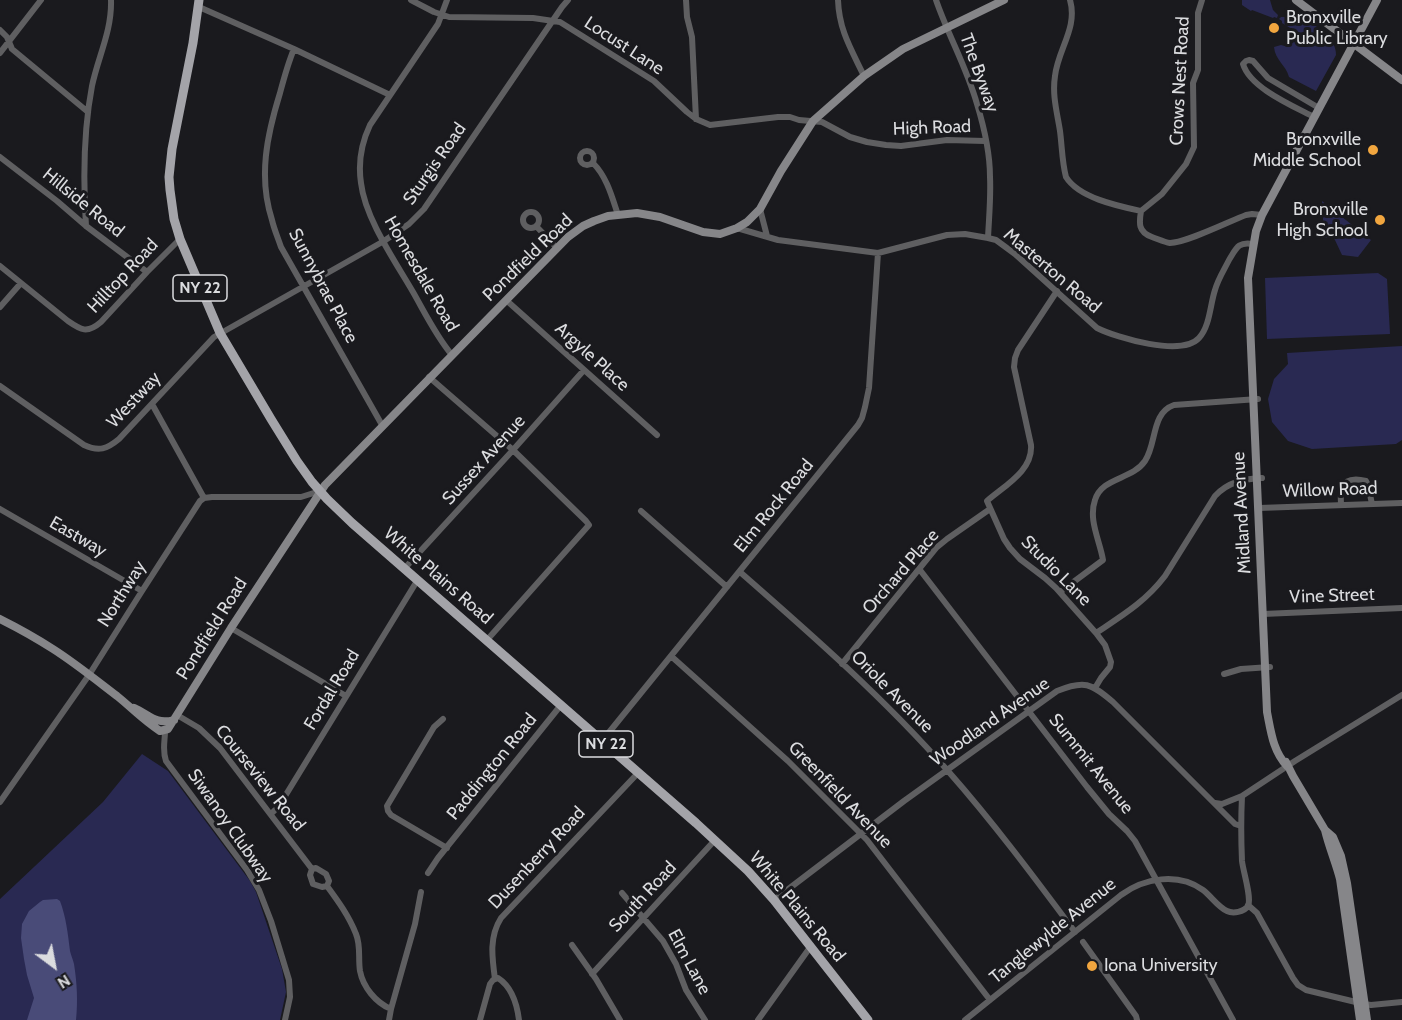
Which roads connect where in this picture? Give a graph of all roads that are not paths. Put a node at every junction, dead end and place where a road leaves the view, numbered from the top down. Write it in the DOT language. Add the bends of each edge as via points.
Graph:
graph roads {
  1 [pos="41,0"];
  2 [pos="111,0"];
  3 [pos="411,0"];
  4 [pos="447,0"];
  5 [pos="568,0"];
  6 [pos="686,0"];
  7 [pos="838,0"];
  8 [pos="936,0"];
  9 [pos="1004,0"];
  10 [pos="1070,0"];
  11 [pos="1202,0"];
  12 [pos="1296,0"];
  13 [pos="1377,0"];
  14 [pos="199,3"];
  15 [pos="442,15"];
  16 [pos="553,20"];
  17 [pos="946,27"];
  18 [pos="0,30"];
  19 [pos="9,42"];
  20 [pos="1353,42"];
  21 [pos="294,49"];
  22 [pos="0,53"];
  23 [pos="864,76"];
  24 [pos="1266,76"];
  25 [pos="1402,80"];
  26 [pos="1258,85"];
  27 [pos="390,95"];
  28 [pos="1319,108"];
  29 [pos="88,112"];
  30 [pos="1314,117"];
  31 [pos="696,120"];
  32 [pos="813,121"];
  33 [pos="985,141"];
  34 [pos="0,157"];
  35 [pos="593,163"];
  36 [pos="759,209"];
  37 [pos="1141,211"];
  38 [pos="618,215"];
  39 [pos="1262,215"];
  40 [pos="86,226"];
  41 [pos="536,226"];
  42 [pos="737,228"];
  43 [pos="767,236"];
  44 [pos="988,237"];
  45 [pos="180,239"];
  46 [pos="384,241"];
  47 [pos="1253,244"];
  48 [pos="557,248"];
  49 [pos="878,253"];
  50 [pos="0,266"];
  51 [pos="147,272"];
  52 [pos="21,284"];
  53 [pos="303,286"];
  54 [pos="1057,291"];
  55 [pos="506,300"];
  56 [pos="0,307"];
  57 [pos="220,333"];
  58 [pos="452,355"];
  59 [pos="584,370"];
  60 [pos="429,377"];
  61 [pos="0,386"];
  62 [pos="1256,400"];
  63 [pos="152,404"];
  64 [pos="382,425"];
  65 [pos="657,435"];
  66 [pos="513,450"];
  67 [pos="1259,478"];
  68 [pos="320,491"];
  69 [pos="204,498"];
  70 [pos="1402,503"];
  71 [pos="1372,504"];
  72 [pos="1341,505"];
  73 [pos="1261,508"];
  74 [pos="0,509"];
  75 [pos="990,509"];
  76 [pos="641,512"];
  77 [pos="404,569"];
  78 [pos="920,570"];
  79 [pos="740,572"];
  80 [pos="417,581"];
  81 [pos="727,587"];
  82 [pos="142,591"];
  83 [pos="1060,592"];
  84 [pos="1402,608"];
  85 [pos="1266,614"];
  86 [pos="0,619"];
  87 [pos="231,627"];
  88 [pos="1096,633"];
  89 [pos="487,640"];
  90 [pos="671,657"];
  91 [pos="842,664"];
  92 [pos="1268,667"];
  93 [pos="1224,674"];
  94 [pos="89,675"];
  95 [pos="1095,688"];
  96 [pos="1402,695"];
  97 [pos="346,696"];
  98 [pos="129,705"];
  99 [pos="561,705"];
  100 [pos="1029,711"];
  101 [pos="175,717"];
  102 [pos="443,719"];
  103 [pos="165,731"];
  104 [pos="602,741"];
  105 [pos="1287,766"];
  106 [pos="947,770"];
  107 [pos="639,773"];
  108 [pos="1242,796"];
  109 [pos="1,799"];
  110 [pos="1214,803"];
  111 [pos="271,814"];
  112 [pos="1241,826"];
  113 [pos="862,834"];
  114 [pos="715,840"];
  115 [pos="447,848"];
  116 [pos="312,869"];
  117 [pos="428,873"];
  118 [pos="1174,879"];
  119 [pos="1156,880"];
  120 [pos="327,886"];
  121 [pos="421,892"];
  122 [pos="622,893"];
  123 [pos="1166,896"];
  124 [pos="774,900"];
  125 [pos="1248,905"];
  126 [pos="644,918"];
  127 [pos="1075,932"];
  128 [pos="1083,942"];
  129 [pos="572,945"];
  130 [pos="811,946"];
  131 [pos="592,974"];
  132 [pos="495,979"];
  133 [pos="990,1000"];
  134 [pos="1402,1002"];
  135 [pos="1361,1003"];
  136 [pos="391,1009"];
  137 [pos="285,1020"];
  138 [pos="389,1020"];
  139 [pos="480,1020"];
  140 [pos="519,1020"];
  141 [pos="620,1020"];
  142 [pos="705,1020"];
  143 [pos="758,1020"];
  144 [pos="868,1020"];
  145 [pos="965,1020"];
  146 [pos="1137,1020"];
  147 [pos="1233,1020"];
  148 [pos="1360,1020"];
  149 [pos="1367,1020"];
  1 -- 19 [label="street"];
  2 -- 29 [label="street" via="108,34"];
  3 -- 15 [label="street, Locust Lane"];
  4 -- 15 [label="street, Homesdale Road"];
  5 -- 16 [label="street, Sturgis Road"];
  6 -- 31 [label="street"];
  7 -- 23 [label="street" via="842,31"];
  8 -- 17 [label="street, The Byway"];
  9 -- 17 [label="street"];
  10 -- 37 [label="street" via="1072,21 1054,88 1066,177 1076,188 1099,199"];
  11 -- 37 [label="street, Crows Nest Road" via="1198,13 1198,70 1193,83 1194,147 1178,175"];
  12 -- 20 [label="street"];
  13 -- 20 [label="street, Midland Avenue"];
  14 -- 21 [label="street"];
  14 -- 45 [label="main road, White Plains Road / NY 22" via="172,149 172,204"];
  15 -- 16 [label="street, Locust Lane"];
  15 -- 27 [label="street, Homesdale Road"];
  16 -- 31 [label="street, Locust Lane" via="654,81"];
  16 -- 46 [label="street, Sturgis Road" via="424,209"];
  17 -- 23 [label="street"];
  17 -- 33 [label="street, The Byway" via="977,102"];
  18 -- 19 [label="street"];
  19 -- 22 [label="street"];
  19 -- 29 [label="street" via="12,49"];
  20 -- 25 [label="street"];
  20 -- 28 [label="street, Midland Avenue"];
  21 -- 27 [label="street"];
  21 -- 53 [label="street, Sunnybrae Place" via="268,135 264,176 271,219 281,247"];
  23 -- 32 [label="street"];
  24 -- 26 [label="street"];
  24 -- 26 [label="street" via="1253,62 1245,61 1244,68"];
  24 -- 28 [label="street"];
  26 -- 30 [label="street"];
  27 -- 46 [label="street, Homesdale Road" via="370,125 360,155 364,198"];
  28 -- 30 [label="street, Midland Avenue"];
  29 -- 40 [label="street" via="84,156"];
  30 -- 39 [label="street, Midland Avenue"];
  31 -- 32 [label="street" via="710,125 778,117"];
  32 -- 33 [label="street, High Road" via="867,142 886,145"];
  32 -- 36 [label="street"];
  33 -- 44 [label="street, The Byway" via="990,176"];
  34 -- 40 [label="street, Hillside Road"];
  35 -- 38 [label="street" via="606,181"];
  36 -- 42 [label="street"];
  36 -- 43 [label="street"];
  37 -- 39 [label="street" via="1139,224 1143,233 1171,243 1246,215"];
  38 -- 42 [label="street, Pondfield Road" via="660,216 720,234"];
  38 -- 48 [label="street, Pondfield Road" via="583,226"];
  39 -- 47 [label="street, Midland Avenue"];
  40 -- 51 [label="street, Hillside Road"];
  41 -- 48 [label="street"];
  42 -- 43 [label="street, Masterton Road"];
  43 -- 49 [label="street, Masterton Road"];
  44 -- 49 [label="street, Masterton Road" via="946,235"];
  44 -- 54 [label="street, Masterton Road" via="1006,247"];
  45 -- 51 [label="street, Hilltop Road"];
  45 -- 57 [label="main road, White Plains Road / NY 22"];
  46 -- 53 [label="street, Sturgis Road"];
  46 -- 58 [label="street, Homesdale Road"];
  47 -- 54 [label="street, Masterton Road" via="1240,245 1232,256 1218,281 1204,332 1190,345 1164,346 1110,334 1097,328"];
  47 -- 62 [label="street, Midland Avenue"];
  48 -- 55 [label="street, Pondfield Road"];
  49 -- 79 [label="street, Elm Rock Road" via="869,388 862,418"];
  50 -- 52 [label="street, Hilltop Road"];
  51 -- 52 [label="street, Hilltop Road" via="88,330 79,329"];
  52 -- 56 [label="street"];
  53 -- 57 [label="street, Sturgis Road"];
  53 -- 64 [label="street, Sunnybrae Place"];
  54 -- 75 [label="street, Studio Lane" via="1015,358 1031,458 1022,472 987,501"];
  55 -- 58 [label="street, Pondfield Road"];
  55 -- 59 [label="street, Argyle Place"];
  57 -- 63 [label="street, Westway"];
  57 -- 68 [label="main road, White Plains Road / NY 22" via="288,447"];
  58 -- 60 [label="street, Pondfield Road"];
  59 -- 65 [label="street, Argyle Place"];
  59 -- 66 [label="street, Sussex Avenue"];
  60 -- 64 [label="street, Pondfield Road"];
  60 -- 66 [label="street"];
  61 -- 63 [label="street, Westway" via="93,449 113,443"];
  62 -- 67 [label="street, Midland Avenue"];
  62 -- 83 [label="street" via="1174,405 1163,410 1142,465 1110,482 1095,497 1093,517 1103,560"];
  63 -- 69 [label="street"];
  64 -- 68 [label="street, Pondfield Road"];
  66 -- 77 [label="street, Sussex Avenue"];
  66 -- 89 [label="street" via="589,525"];
  67 -- 73 [label="street, Midland Avenue"];
  67 -- 88 [label="street" via="1222,489 1156,588"];
  68 -- 69 [label="street" via="301,497"];
  68 -- 77 [label="main road, White Plains Road / NY 22"];
  68 -- 87 [label="street, Pondfield Road"];
  69 -- 82 [label="street, Northway"];
  70 -- 71 [label="street, Willow Road"];
  71 -- 72 [label="street, Willow Road"];
  71 -- 72 [label="street" via="1366,481 1354,479 1341,490"];
  72 -- 73 [label="street, Willow Road"];
  73 -- 85 [label="street, Midland Avenue"];
  74 -- 82 [label="street, Eastway"];
  75 -- 78 [label="street, Orchard Place" via="947,538"];
  75 -- 83 [label="street, Studio Lane" via="1010,548"];
  76 -- 81 [label="street"];
  77 -- 80 [label="main road, White Plains Road / NY 22"];
  78 -- 91 [label="street, Orchard Place"];
  78 -- 100 [label="street, Summit Avenue"];
  79 -- 81 [label="street, Elm Rock Road"];
  79 -- 91 [label="street, Oriole Avenue"];
  80 -- 89 [label="main road, White Plains Road / NY 22"];
  80 -- 97 [label="street, Fordal Road"];
  81 -- 90 [label="street, Elm Rock Road"];
  82 -- 94 [label="street, Northway"];
  83 -- 88 [label="street, Studio Lane"];
  84 -- 85 [label="street, Vine Street"];
  85 -- 92 [label="street, Midland Avenue"];
  86 -- 94 [label="street" via="53,648"];
  87 -- 97 [label="street"];
  87 -- 101 [label="street, Pondfield Road"];
  88 -- 95 [label="street, Studio Lane" via="1111,662"];
  89 -- 99 [label="main road, White Plains Road / NY 22"];
  90 -- 104 [label="street, Elm Rock Road"];
  90 -- 113 [label="street, Greenfield Avenue" via="788,761"];
  91 -- 106 [label="street, Oriole Avenue"];
  92 -- 93 [label="street"];
  92 -- 105 [label="street, Midland Avenue" via="1277,734"];
  94 -- 98 [label="street"];
  94 -- 109 [label="street, Northway"];
  95 -- 100 [label="street, Woodland Avenue" via="1069,686"];
  95 -- 110 [label="street"];
  96 -- 105 [label="street"];
  97 -- 111 [label="street, Fordal Road"];
  98 -- 101 [label="street" via="157,721 167,722"];
  98 -- 103 [label="street" via="141,718"];
  99 -- 104 [label="main road, White Plains Road / NY 22"];
  99 -- 115 [label="street, Paddington Road"];
  100 -- 106 [label="street, Woodland Avenue"];
  100 -- 119 [label="street, Summit Avenue" via="1109,814 1135,841"];
  101 -- 103 [label="street, Pondfield Road"];
  101 -- 111 [label="street, Courseview Road" via="210,737"];
  102 -- 115 [label="street" via="434,727 387,806 391,815"];
  103 -- 137 [label="street, Siwanoy Clubway" via="166,761 259,890 288,974 290,997"];
  104 -- 107 [label="main road, White Plains Road / NY 22"];
  105 -- 108 [label="street"];
  105 -- 135 [label="street, Midland Avenue" via="1325,830 1335,859"];
  106 -- 113 [label="street, Woodland Avenue"];
  106 -- 127 [label="street, Oriole Avenue"];
  107 -- 114 [label="main road, White Plains Road / NY 22"];
  107 -- 132 [label="street, Dusenberry Road" via="501,918 492,942"];
  108 -- 110 [label="street"];
  108 -- 112 [label="street"];
  110 -- 112 [label="street"];
  111 -- 116 [label="street, Courseview Road"];
  112 -- 125 [label="street"];
  113 -- 124 [label="street, Woodland Avenue"];
  113 -- 133 [label="street, Greenfield Avenue"];
  114 -- 124 [label="main road, White Plains Road / NY 22"];
  114 -- 126 [label="street, South Road"];
  115 -- 117 [label="street, Paddington Road"];
  116 -- 120 [label="street, Courseview Road" via="326,874"];
  116 -- 120 [label="street, Courseview Road" via="313,884"];
  118 -- 119 [label="street, Tanglewylde Avenue"];
  118 -- 123 [label="street"];
  118 -- 125 [label="street, Tanglewylde Avenue" via="1197,886 1226,911 1238,912"];
  119 -- 123 [label="street, Summit Avenue"];
  119 -- 127 [label="street, Tanglewylde Avenue" via="1129,889"];
  120 -- 136 [label="street, Courseview Road" via="357,934 360,972 367,988 378,1002"];
  121 -- 136 [label="street"];
  122 -- 126 [label="street, Elm Lane"];
  123 -- 147 [label="street, Summit Avenue"];
  124 -- 130 [label="main road, White Plains Road / NY 22"];
  125 -- 135 [label="street" via="1257,913 1298,985"];
  126 -- 131 [label="street, South Road"];
  126 -- 142 [label="street, Elm Lane" via="672,955 686,990"];
  127 -- 133 [label="street, Tanglewylde Avenue"];
  128 -- 146 [label="street"];
  129 -- 131 [label="street"];
  130 -- 143 [label="street"];
  130 -- 144 [label="main road, White Plains Road / NY 22"];
  131 -- 141 [label="street"];
  132 -- 139 [label="street, Dusenberry Road" via="487,991"];
  132 -- 140 [label="street" via="506,985 516,1003"];
  133 -- 145 [label="street, Tanglewylde Avenue"];
  134 -- 135 [label="street"];
  135 -- 148 [label="street, Midland Avenue"];
  135 -- 149 [label="street, Midland Avenue"];
  136 -- 138 [label="street"];
}
